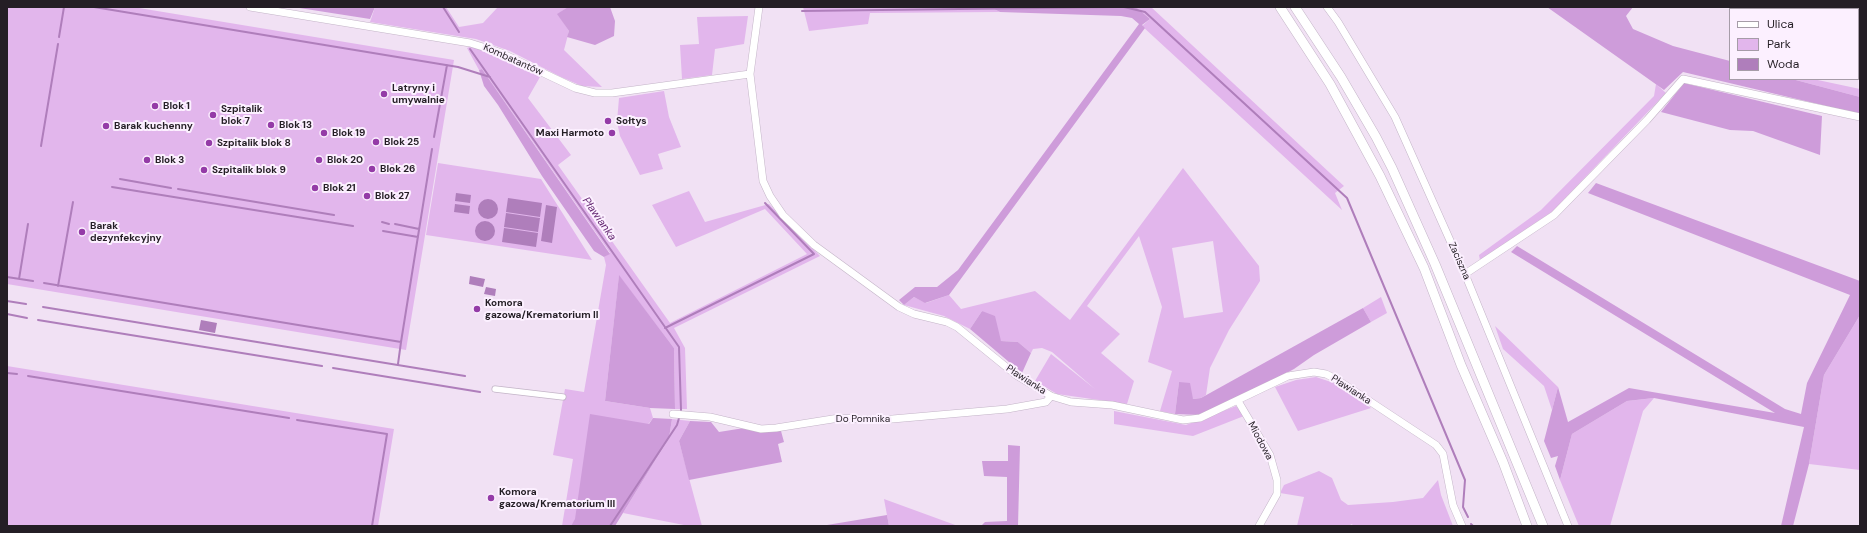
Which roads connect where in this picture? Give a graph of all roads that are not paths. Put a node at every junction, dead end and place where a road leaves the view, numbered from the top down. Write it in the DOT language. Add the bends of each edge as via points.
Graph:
graph roads {
  1 [pos="250,7"];
  2 [pos="759,7"];
  3 [pos="1280,7"];
  4 [pos="1295,7"];
  5 [pos="1327,7"];
  6 [pos="750,74"];
  7 [pos="1860,118"];
  8 [pos="1465,274"];
  9 [pos="495,389"];
  10 [pos="1051,396"];
  11 [pos="563,397"];
  12 [pos="1238,401"];
  13 [pos="673,414"];
  14 [pos="1259,526"];
  15 [pos="1462,526"];
  16 [pos="1527,526"];
  17 [pos="1543,526"];
  18 [pos="1568,526"];
  1 -- 6 [label="street, Kombatantów" via="470,42 499,52 575,88 595,93 612,93"];
  2 -- 6 [label="street, Pławianka"];
  3 -- 16 [label="street" via="1330,84 1390,197 1424,268"];
  4 -- 17 [label="street" via="1341,77 1392,168 1435,264"];
  5 -- 8 [label="street, Zaciszna" via="1395,117"];
  6 -- 10 [label="street, Pławianka" via="763,181 784,215 814,245 899,307 957,327 998,362"];
  7 -- 8 [label="street" via="1683,79 1647,120 1554,215"];
  8 -- 18 [label="street, Zaciszna"];
  9 -- 11 [label="street"];
  10 -- 12 [label="street, Pławianka" via="1071,402 1112,405 1183,420 1200,418"];
  10 -- 13 [label="street, Do Pomnika" via="1046,402 1007,409 881,420 839,418 761,429 710,417"];
  12 -- 14 [label="street, Miodowa" via="1270,455 1278,480 1277,494"];
  12 -- 15 [label="street, Pławianka" via="1288,376 1314,372 1336,379 1436,446 1443,454 1453,505"];
}
